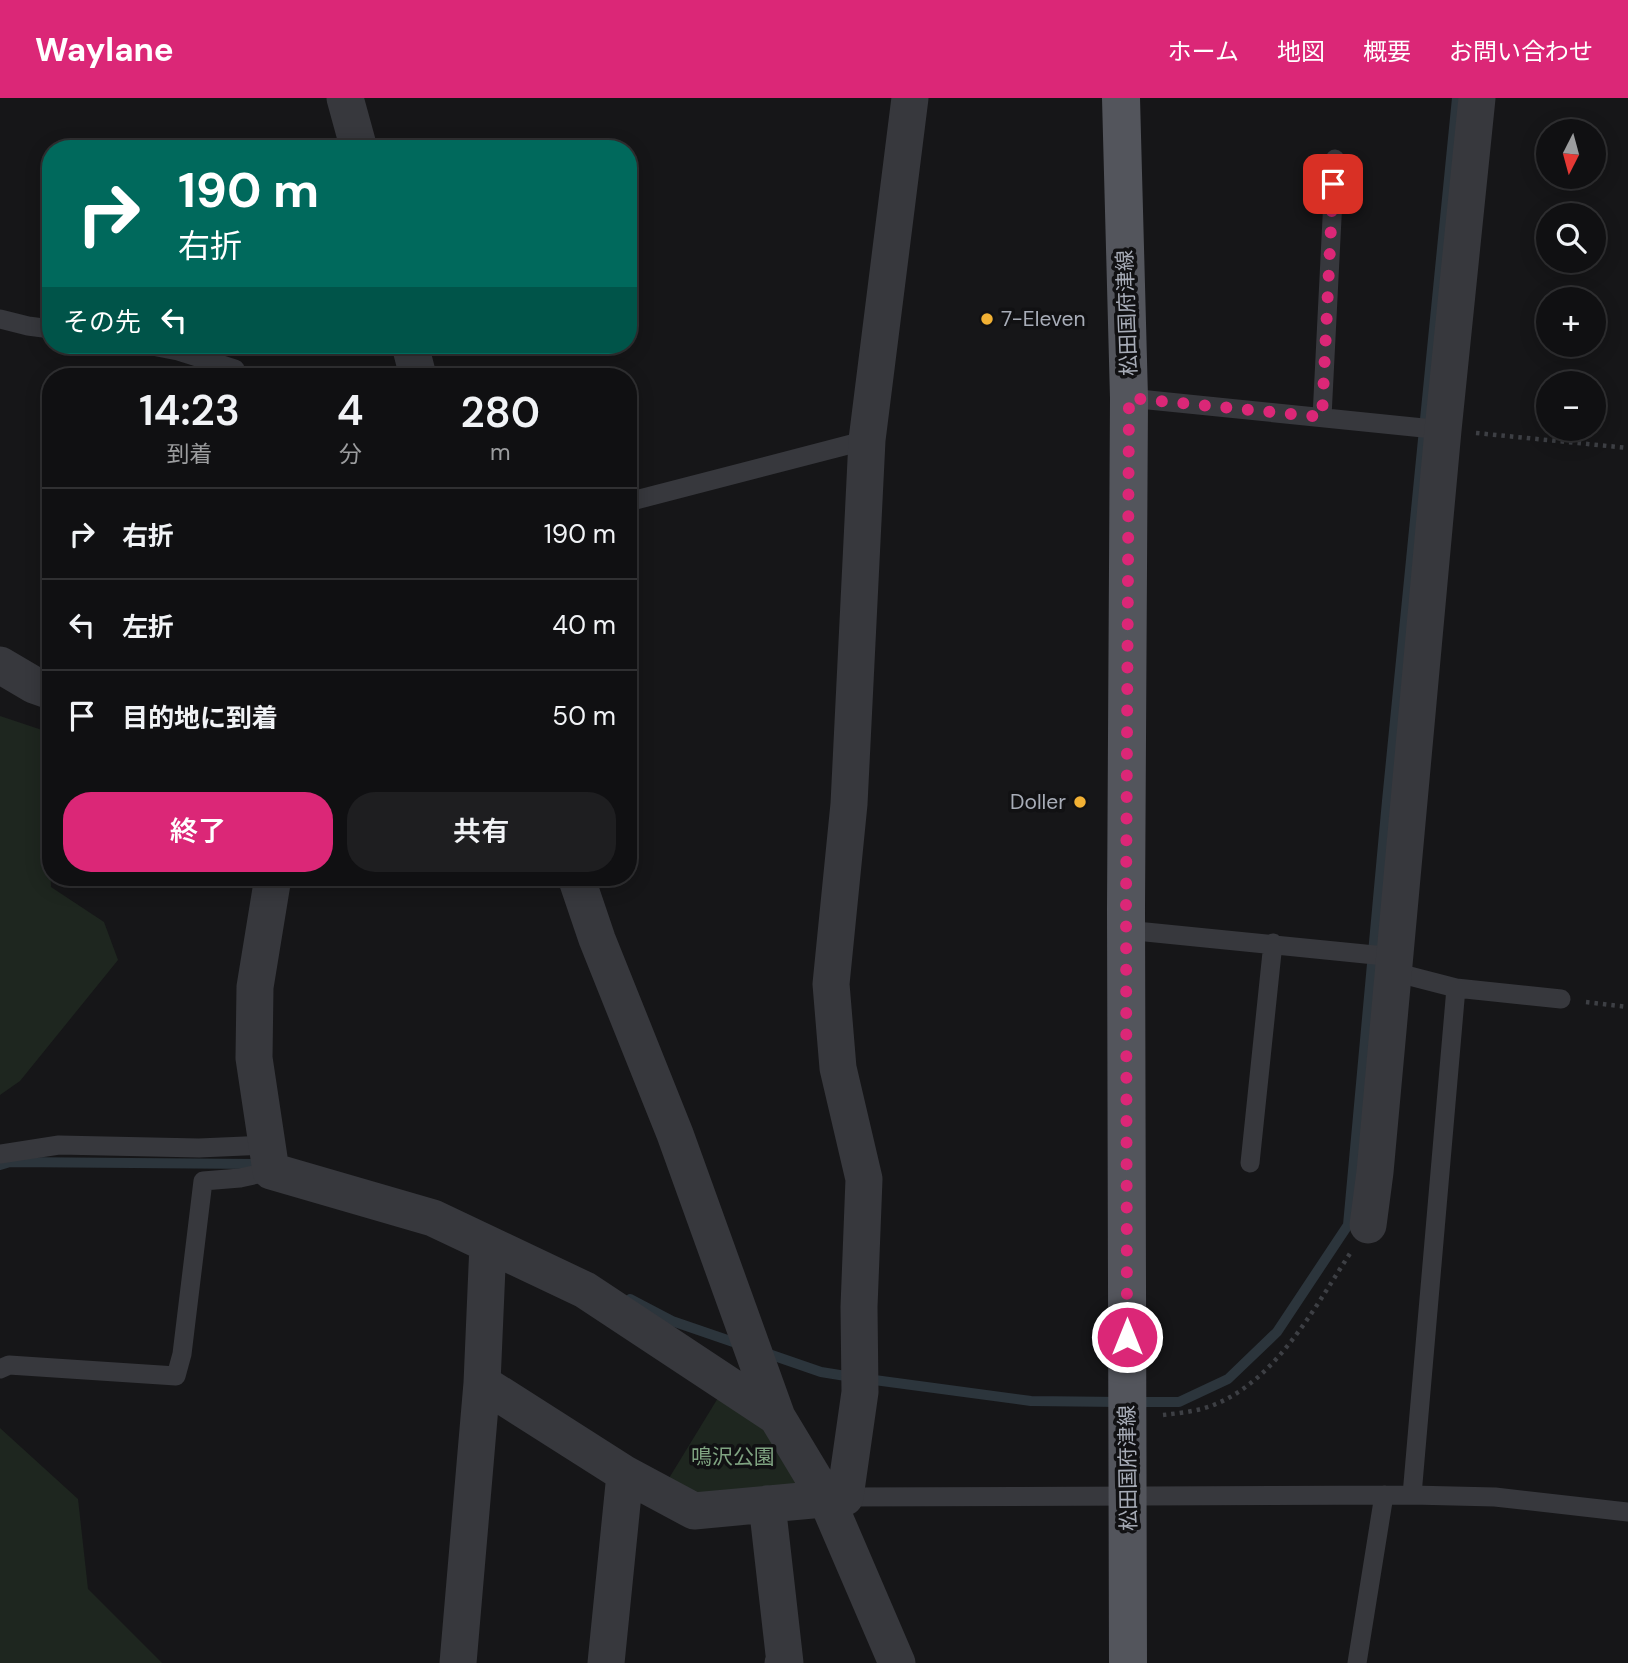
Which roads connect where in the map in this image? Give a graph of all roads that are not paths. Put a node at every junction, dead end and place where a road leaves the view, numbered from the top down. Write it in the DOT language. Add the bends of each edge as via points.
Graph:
graph roads {
  1 [pos="345,98"];
  2 [pos="910,98"];
  3 [pos="1121,98"];
  4 [pos="1477,98"];
  5 [pos="357,140"];
  6 [pos="1335,159"];
  7 [pos="0,319"];
  8 [pos="42,328"];
  9 [pos="188,354"];
  10 [pos="232,368"];
  11 [pos="1129,398"];
  12 [pos="1322,417"];
  13 [pos="1443,430"];
  14 [pos="867,440"];
  15 [pos="637,500"];
  16 [pos="0,665"];
  17 [pos="42,688"];
  18 [pos="272,886"];
  19 [pos="579,886"];
  20 [pos="1126,930"];
  21 [pos="1273,943"];
  22 [pos="1395,964"];
  23 [pos="1456,988"];
  24 [pos="1561,999"];
  25 [pos="0,1154"];
  26 [pos="269,1158"];
  27 [pos="1250,1163"];
  28 [pos="1368,1225"];
  29 [pos="488,1244"];
  30 [pos="0,1369"];
  31 [pos="482,1383"];
  32 [pos="777,1417"];
  33 [pos="625,1474"];
  34 [pos="1384,1495"];
  35 [pos="1412,1495"];
  36 [pos="836,1498"];
  37 [pos="1129,1498"];
  38 [pos="767,1504"];
  39 [pos="1628,1512"];
  40 [pos="458,1663"];
  41 [pos="606,1663"];
  42 [pos="783,1663"];
  43 [pos="897,1663"];
  44 [pos="1128,1663"];
  45 [pos="1357,1663"];
  1 -- 5 [label="street"];
  2 -- 14 [label="street"];
  3 -- 11 [label="main road, 松田国府津線"];
  4 -- 13 [label="street"];
  6 -- 12 [label="lane"];
  7 -- 8 [label="lane"];
  9 -- 10 [label="lane"];
  11 -- 12 [label="lane"];
  11 -- 20 [label="main road, 松田国府津線"];
  12 -- 13 [label="lane"];
  13 -- 22 [label="street"];
  14 -- 15 [label="lane"];
  14 -- 36 [label="street" via="849,804 831,984 838,1068 864,1179 860,1392"];
  16 -- 17 [label="street"];
  18 -- 26 [label="street" via="255,987 254,1058"];
  19 -- 32 [label="street" via="675,1133"];
  20 -- 21 [label="lane"];
  20 -- 37 [label="main road, 松田国府津線"];
  21 -- 22 [label="lane"];
  21 -- 27 [label="lane"];
  22 -- 23 [label="lane"];
  22 -- 28 [label="street"];
  23 -- 24 [label="lane"];
  23 -- 35 [label="lane"];
  25 -- 26 [label="lane" via="59,1145 199,1148"];
  26 -- 29 [label="street" via="433,1218"];
  26 -- 30 [label="lane" via="240,1178 203,1181 176,1376 9,1365"];
  29 -- 31 [label="street"];
  29 -- 32 [label="street" via="585,1290"];
  31 -- 33 [label="street"];
  31 -- 40 [label="street"];
  32 -- 36 [label="street"];
  33 -- 38 [label="street" via="694,1511"];
  33 -- 41 [label="street"];
  34 -- 35 [label="lane"];
  34 -- 37 [label="lane"];
  34 -- 45 [label="lane"];
  35 -- 39 [label="lane" via="1495,1497"];
  36 -- 37 [label="lane"];
  36 -- 38 [label="street"];
  36 -- 43 [label="street"];
  37 -- 44 [label="main road, 松田国府津線"];
  38 -- 42 [label="street"];
}
